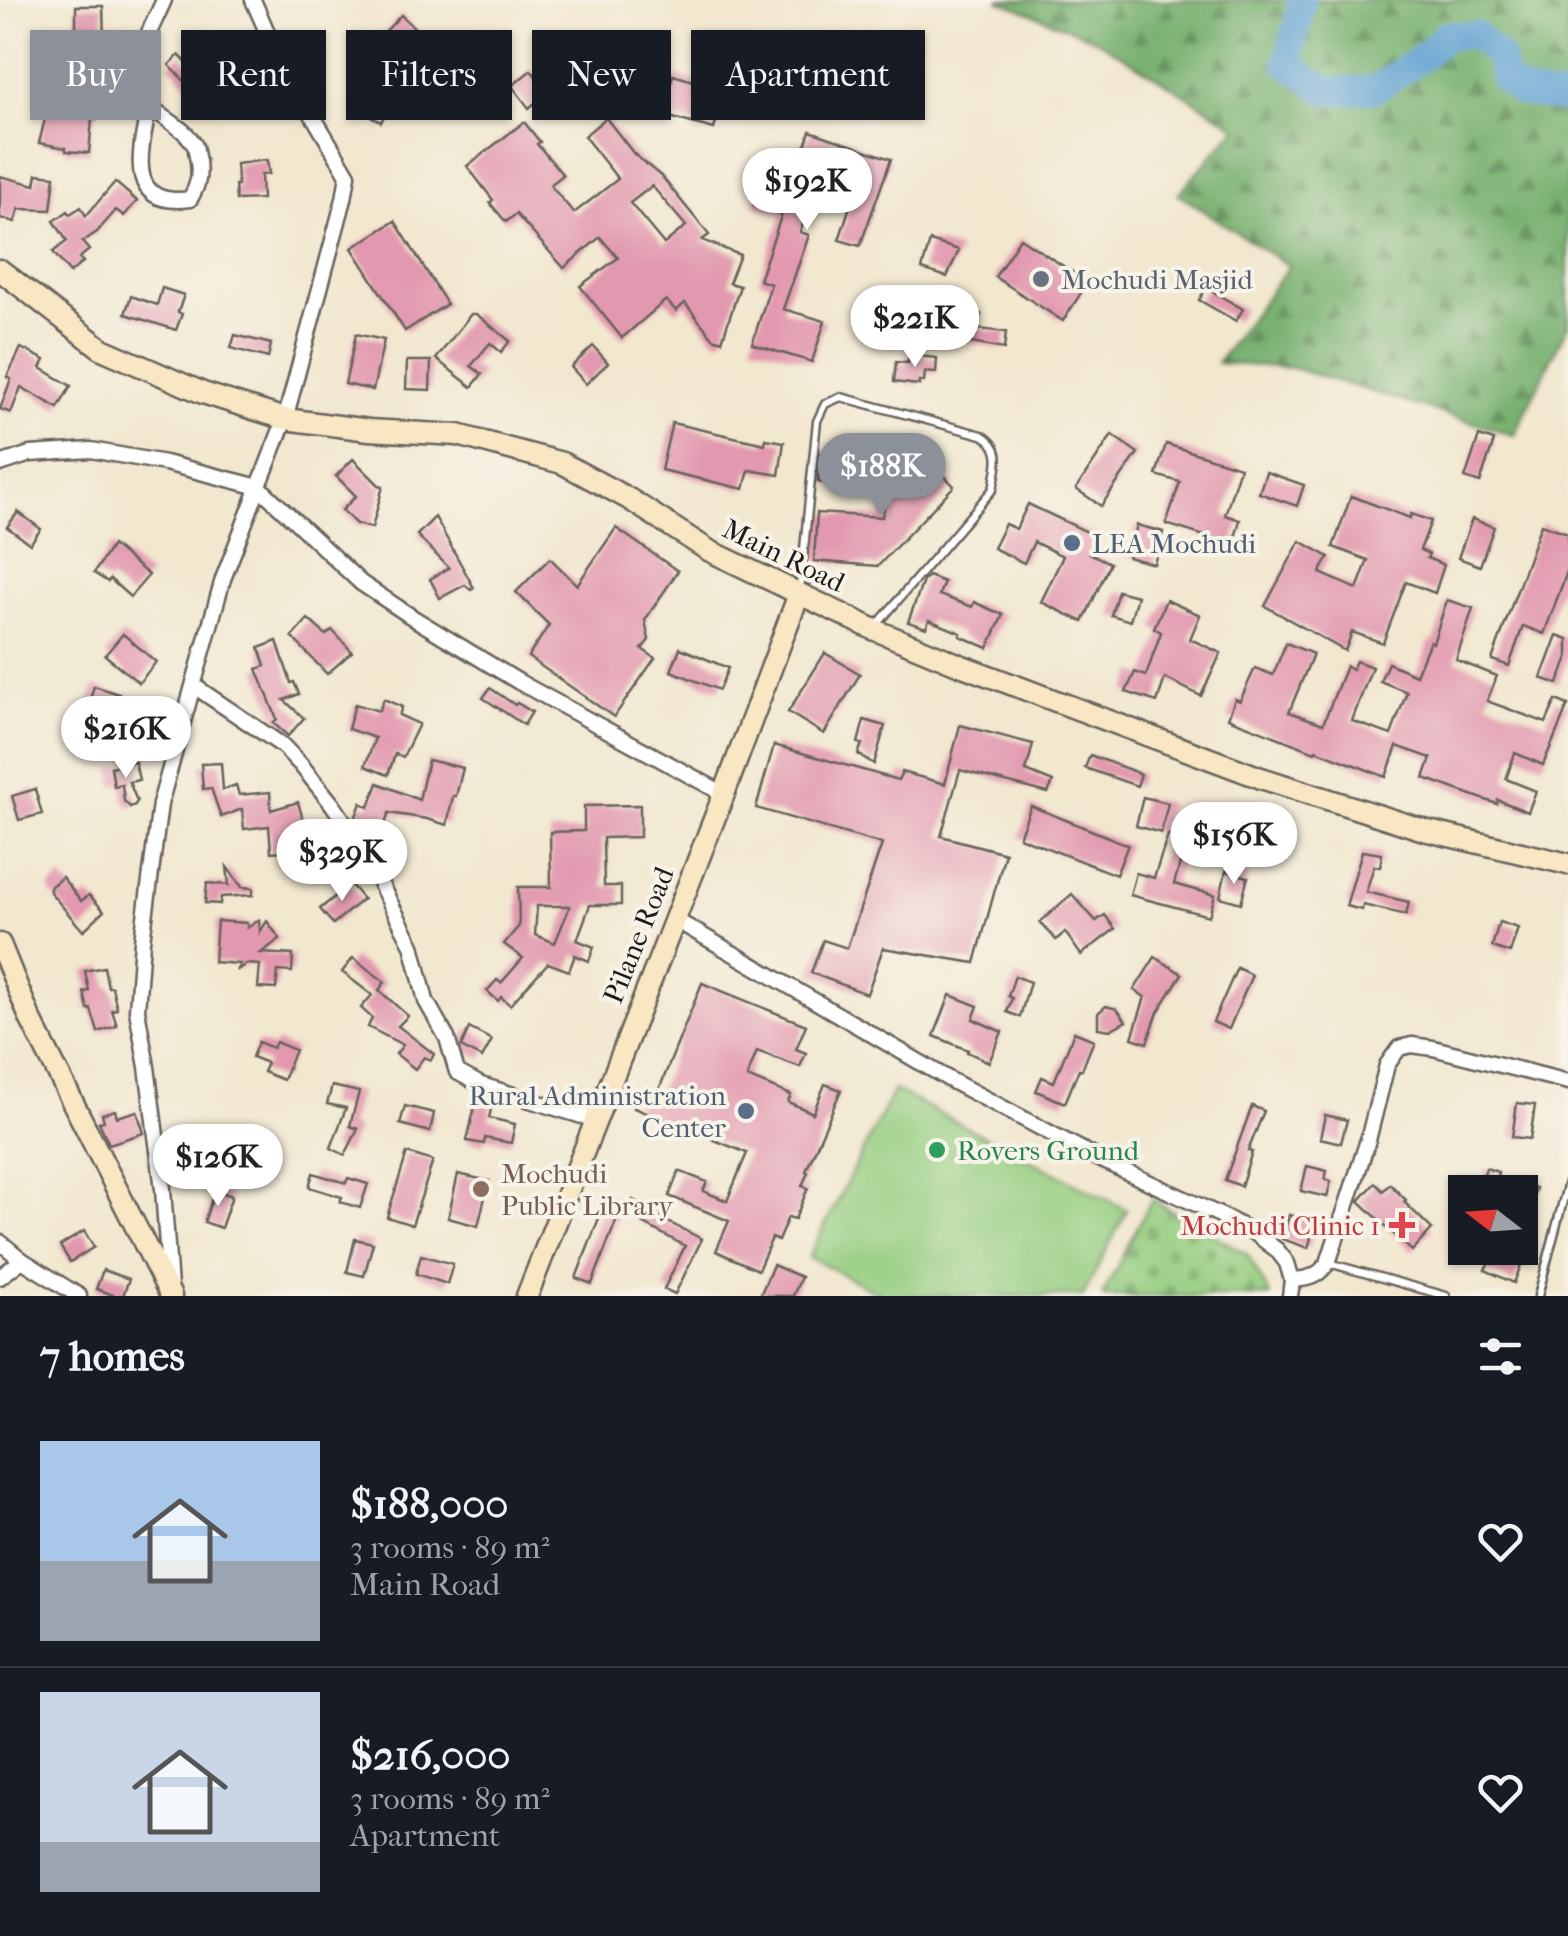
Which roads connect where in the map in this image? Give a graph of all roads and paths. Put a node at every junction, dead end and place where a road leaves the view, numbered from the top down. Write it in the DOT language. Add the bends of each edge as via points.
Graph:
graph roads {
  1 [pos="164,0"];
  2 [pos="253,0"];
  3 [pos="151,30"];
  4 [pos="150,107"];
  5 [pos="0,270"];
  6 [pos="285,419"];
  7 [pos="0,464"];
  8 [pos="260,487"];
  9 [pos="799,594"];
  10 [pos="873,629"];
  11 [pos="194,686"];
  12 [pos="724,794"];
  13 [pos="1568,864"];
  14 [pos="674,919"];
  15 [pos="0,944"];
  16 [pos="1568,1082"];
  17 [pos="595,1120"];
  18 [pos="1568,1182"];
  19 [pos="0,1242"];
  20 [pos="22,1260"];
  21 [pos="1328,1263"];
  22 [pos="0,1277"];
  23 [pos="1292,1280"];
  24 [pos="170,1295"];
  25 [pos="532,1295"];
  26 [pos="79,1296"];
  27 [pos="1290,1296"];
  28 [pos="1446,1296"];
  29 [pos="1538,1296"];
  1 -- 3 [label="street"];
  2 -- 6 [label="street" via="278,58 348,175"];
  4 -- 4 [label="street" via="196,146 200,176 190,199 168,202 142,177 139,155"];
  5 -- 6 [label="main road, Main Road" via="102,349"];
  6 -- 8 [label="street"];
  6 -- 9 [label="main road, Main Road" via="458,434 562,463 708,550"];
  7 -- 8 [label="street" via="30,454 90,450"];
  8 -- 11 [label="street" via="223,579"];
  8 -- 12 [label="street" via="388,601"];
  9 -- 10 [label="main road, Main Road"];
  9 -- 10 [label="lane" via="825,404 841,396 992,440 998,464 994,490"];
  9 -- 12 [label="main road, Pilane Road"];
  10 -- 13 [label="main road, Main Road" via="1262,778 1424,830"];
  11 -- 17 [label="street" via="283,746 364,850 412,945 426,1001 457,1072 480,1086"];
  11 -- 24 [label="street" via="160,804 137,1010 163,1189"];
  12 -- 14 [label="main road, Pilane Road"];
  14 -- 17 [label="main road, Pilane Road"];
  14 -- 23 [label="street" via="952,1082 1256,1234 1277,1250"];
  15 -- 24 [label="main road" via="30,1018"];
  16 -- 21 [label="street" via="1433,1048 1399,1048 1387,1065"];
  17 -- 25 [label="main road, Pilane Road"];
  18 -- 29 [label="lane"];
  19 -- 20 [label="street"];
  20 -- 22 [label="street"];
  20 -- 26 [label="street"];
  21 -- 23 [label="street" via="1320,1274"];
  21 -- 28 [label="lane"];
  23 -- 27 [label="street"];
}
